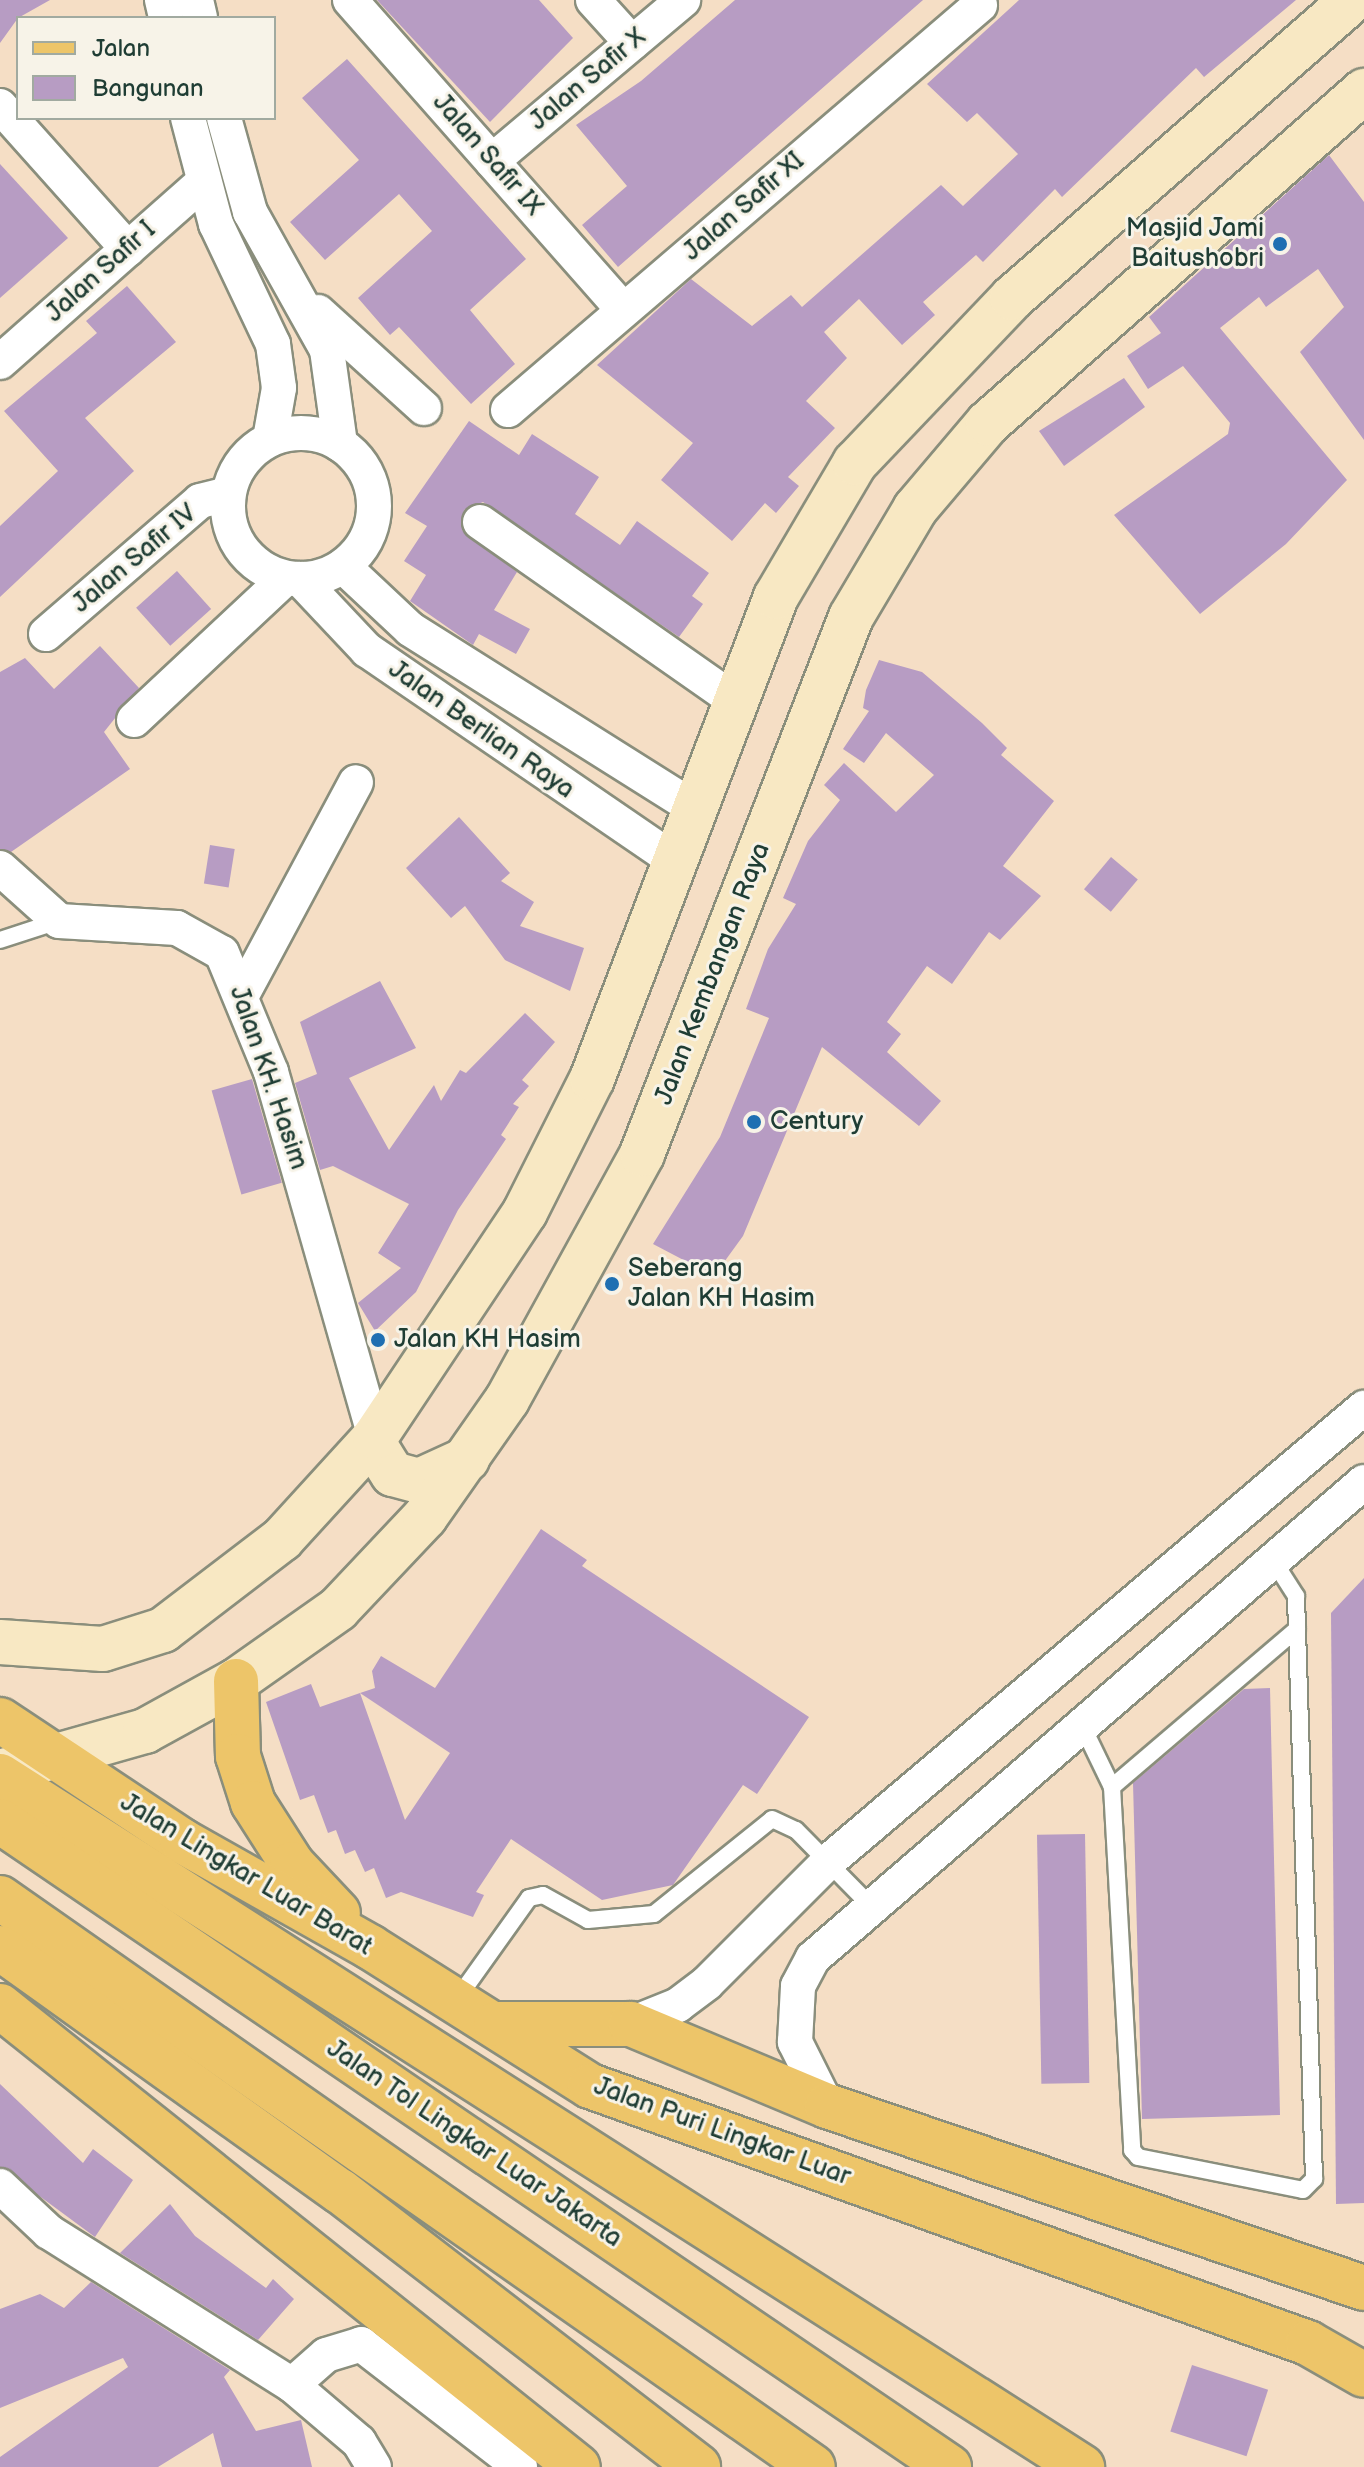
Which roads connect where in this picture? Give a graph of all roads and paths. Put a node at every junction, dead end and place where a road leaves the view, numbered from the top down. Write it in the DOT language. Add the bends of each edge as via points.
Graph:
graph roads {
  1 [pos="350,0"];
  2 [pos="593,0"];
  3 [pos="683,0"];
  4 [pos="1353,0"];
  5 [pos="980,5"];
  6 [pos="632,43"];
  7 [pos="1364,91"];
  8 [pos="0,106"];
  9 [pos="188,120"];
  10 [pos="225,120"];
  11 [pos="492,161"];
  12 [pos="202,183"];
  13 [pos="128,249"];
  14 [pos="294,289"];
  15 [pos="623,310"];
  16 [pos="0,362"];
  17 [pos="424,408"];
  18 [pos="508,410"];
  19 [pos="270,439"];
  20 [pos="340,444"];
  21 [pos="228,494"];
  22 [pos="480,522"];
  23 [pos="343,566"];
  24 [pos="293,578"];
  25 [pos="46,634"];
  26 [pos="734,700"];
  27 [pos="134,720"];
  28 [pos="356,782"];
  29 [pos="697,810"];
  30 [pos="678,863"];
  31 [pos="0,868"];
  32 [pos="59,921"];
  33 [pos="0,940"];
  34 [pos="243,993"];
  35 [pos="1364,1408"];
  36 [pos="373,1439"];
  37 [pos="467,1459"];
  38 [pos="1364,1482"];
  39 [pos="1273,1560"];
  40 [pos="1297,1629"];
  41 [pos="0,1642"];
  42 [pos="236,1681"];
  43 [pos="0,1720"];
  44 [pos="1081,1723"];
  45 [pos="53,1758"];
  46 [pos="0,1774"];
  47 [pos="1112,1787"];
  48 [pos="0,1821"];
  49 [pos="830,1860"];
  50 [pos="0,1898"];
  51 [pos="869,1904"];
  52 [pos="370,1947"];
  53 [pos="0,1948"];
  54 [pos="456,2001"];
  55 [pos="0,2006"];
  56 [pos="496,2024"];
  57 [pos="631,2024"];
  58 [pos="827,2106"];
  59 [pos="0,2186"];
  60 [pos="1364,2288"];
  61 [pos="1360,2370"];
  62 [pos="292,2385"];
  63 [pos="374,2467"];
  64 [pos="520,2467"];
  65 [pos="578,2467"];
  66 [pos="698,2467"];
  67 [pos="813,2467"];
  68 [pos="949,2467"];
  69 [pos="1082,2467"];
  1 -- 11 [label="street, Jalan Safir IX"];
  2 -- 6 [label="street"];
  3 -- 6 [label="street, Jalan Safir X"];
  4 -- 26 [label="main road" via="933,373 855,463 811,531"];
  5 -- 15 [label="street, Jalan Safir XI"];
  6 -- 11 [label="street, Jalan Safir X"];
  7 -- 37 [label="main road, Jalan Kembangan Raya" via="988,423 915,509 851,617 642,1154"];
  8 -- 13 [label="street"];
  9 -- 12 [label="street"];
  10 -- 14 [label="street" via="250,212"];
  11 -- 15 [label="street, Jalan Safir IX"];
  12 -- 13 [label="street, Jalan Safir I"];
  12 -- 19 [label="street" via="273,344 279,388"];
  13 -- 16 [label="street, Jalan Safir I"];
  14 -- 17 [label="street"];
  14 -- 20 [label="street" via="327,350"];
  15 -- 18 [label="street, Jalan Safir XI"];
  19 -- 20 [label="street" via="318,434"];
  19 -- 21 [label="street" via="250,453"];
  20 -- 23 [label="street" via="361,463 373,489 368,532"];
  21 -- 24 [label="street" via="240,547"];
  21 -- 25 [label="street, Jalan Safir IV" via="200,501"];
  22 -- 26 [label="street"];
  23 -- 24 [label="street"];
  23 -- 29 [label="street, Jalan Berlian Raya" via="410,629"];
  24 -- 27 [label="street"];
  24 -- 30 [label="street, Jalan Berlian Raya" via="367,650"];
  26 -- 29 [label="main road"];
  28 -- 34 [label="street"];
  29 -- 30 [label="main road"];
  30 -- 36 [label="main road" via="592,1079 525,1212"];
  31 -- 32 [label="street"];
  32 -- 33 [label="lane"];
  32 -- 34 [label="street, Jalan KH. Hasim" via="202,935 222,953"];
  34 -- 36 [label="street, Jalan KH. Hasim" via="357,1368"];
  35 -- 49 [label="street"];
  36 -- 37 [label="main road" via="393,1474 419,1481"];
  36 -- 41 [label="main road" via="282,1539 163,1630 103,1649"];
  37 -- 42 [label="main road, Jalan Kembangan Raya" via="425,1517 338,1609"];
  38 -- 39 [label="street"];
  39 -- 40 [label="lane" via="1296,1596"];
  39 -- 44 [label="street"];
  40 -- 47 [label="lane"];
  40 -- 47 [label="lane" via="1314,2179 1303,2190 1138,2157 1132,2150"];
  42 -- 45 [label="main road, Jalan Kembangan Raya" via="145,1731"];
  42 -- 52 [label="main road" via="238,1756 253,1803 292,1864"];
  43 -- 45 [label="main road, Jalan Lingkar Luar Barat"];
  44 -- 47 [label="lane"];
  44 -- 51 [label="street"];
  45 -- 46 [label="main road, Jalan Kembangan Raya"];
  45 -- 52 [label="main road, Jalan Lingkar Luar Barat"];
  46 -- 69 [label="main road" via="666,2206"];
  48 -- 68 [label="main road, Jalan Tol Lingkar Luar Jakarta"];
  49 -- 51 [label="lane"];
  49 -- 54 [label="lane" via="772,1819 654,1914 588,1920 536,1895"];
  49 -- 57 [label="street" via="707,1983 678,2005"];
  50 -- 67 [label="main road"];
  51 -- 58 [label="street" via="813,1958 798,1986 795,2042"];
  52 -- 54 [label="main road, Jalan Lingkar Luar Barat"];
  53 -- 66 [label="main road" via="573,2368"];
  54 -- 56 [label="main road, Jalan Lingkar Luar Barat"];
  55 -- 65 [label="main road"];
  56 -- 57 [label="main road"];
  56 -- 61 [label="main road, Jalan Puri Lingkar Luar" via="590,2086 1308,2343"];
  57 -- 58 [label="main road"];
  58 -- 60 [label="main road"];
  59 -- 62 [label="street" via="49,2232"];
  62 -- 63 [label="street" via="359,2442"];
  62 -- 64 [label="street" via="326,2355 361,2344"];
}
